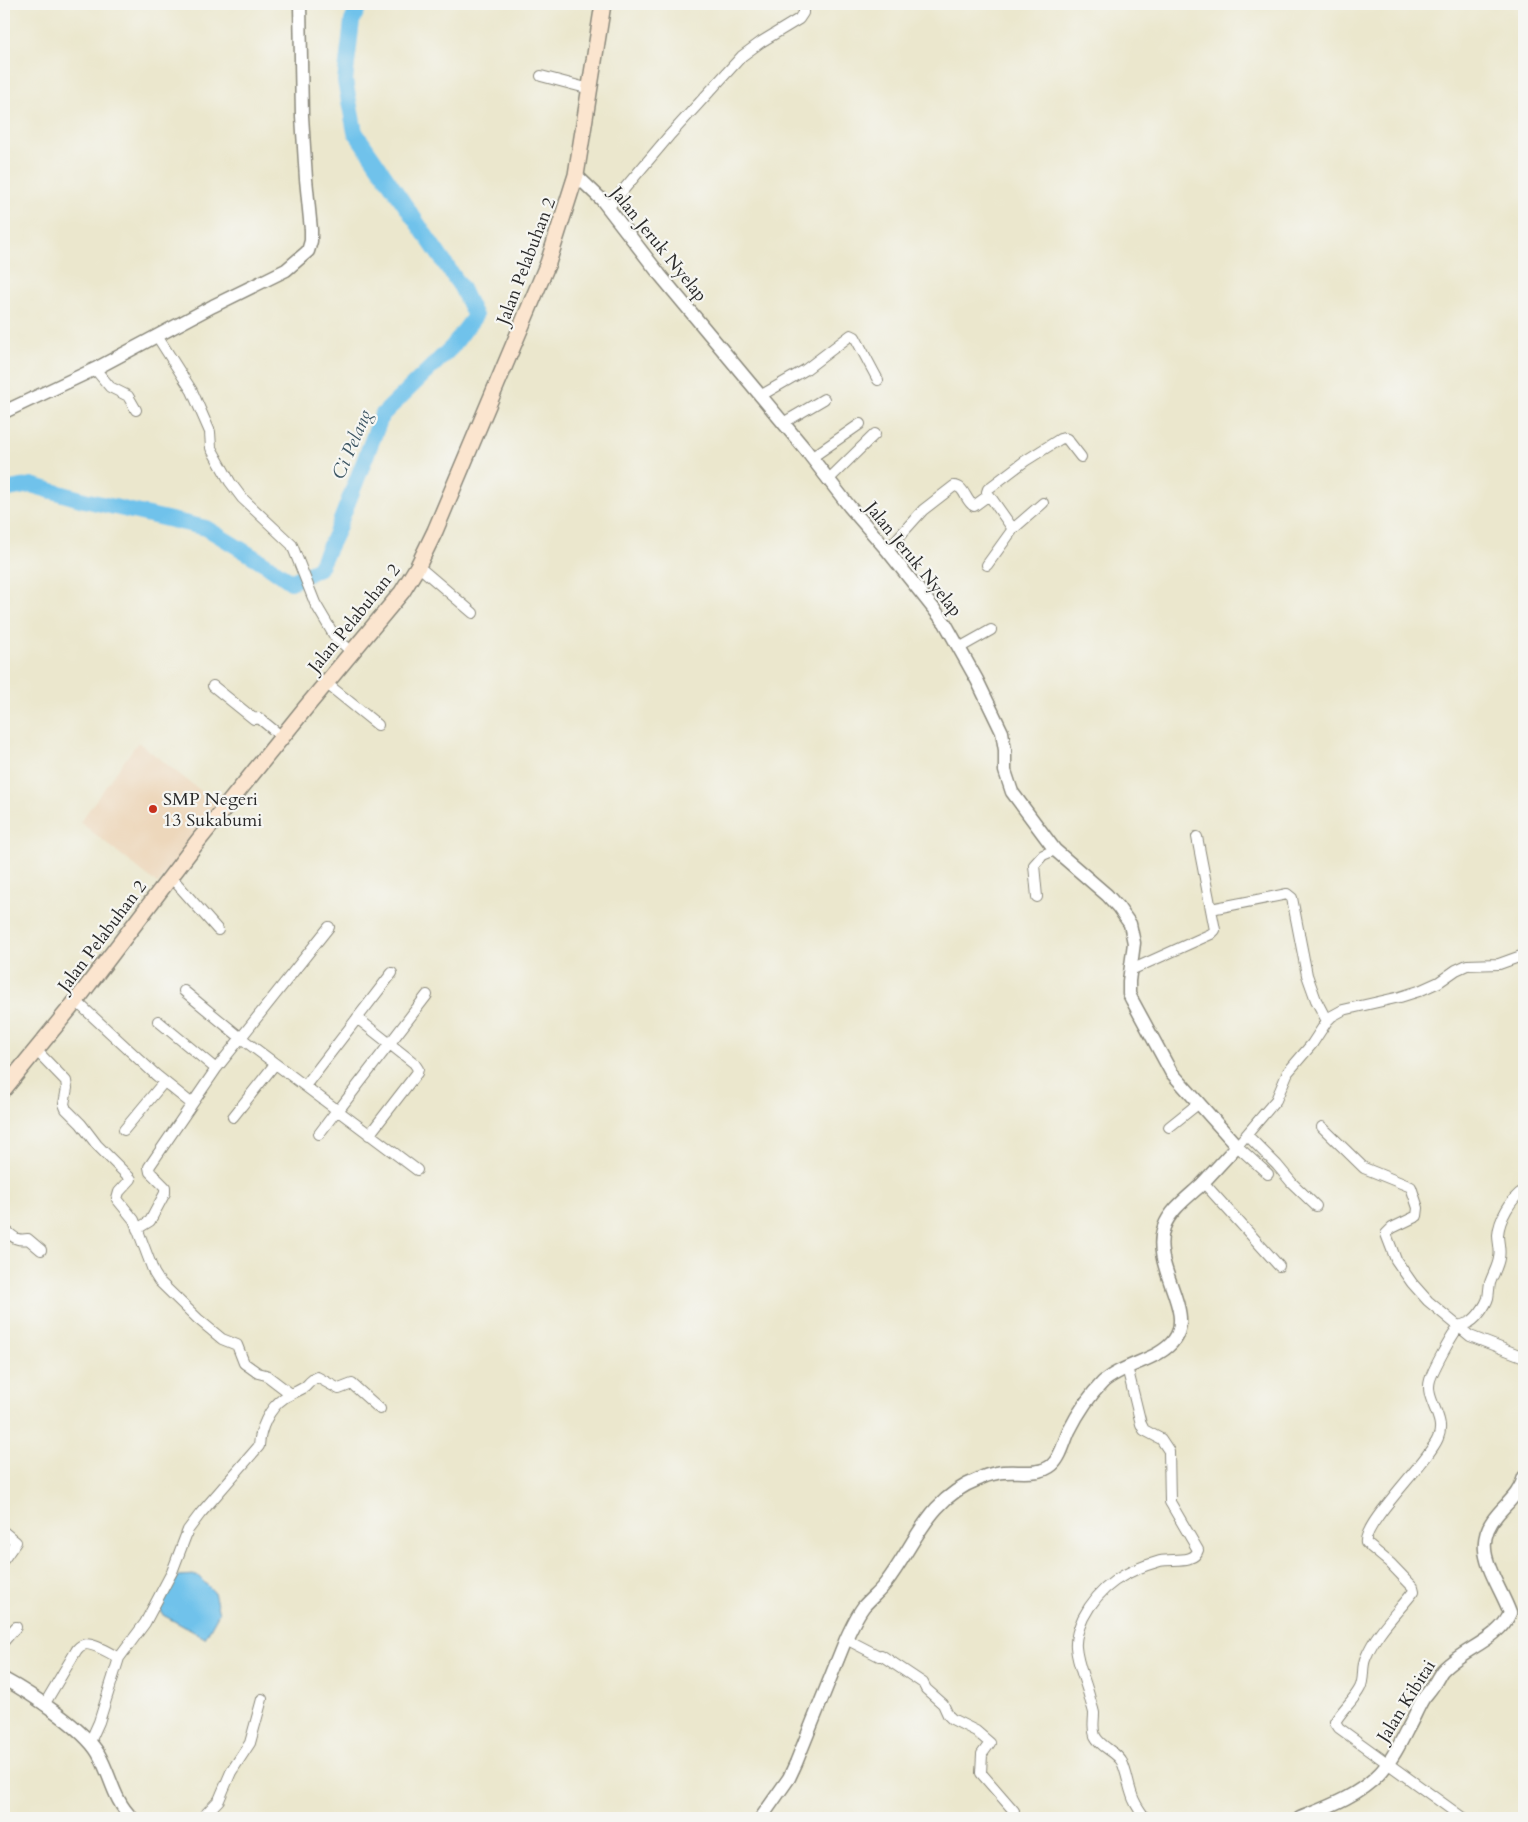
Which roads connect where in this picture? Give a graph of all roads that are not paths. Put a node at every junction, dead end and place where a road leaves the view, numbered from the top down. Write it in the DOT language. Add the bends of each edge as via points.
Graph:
graph roads {
  1 [pos="300,4"];
  2 [pos="603,4"];
  3 [pos="803,4"];
  4 [pos="541,76"];
  5 [pos="590,89"];
  6 [pos="576,175"];
  7 [pos="608,208"];
  8 [pos="157,336"];
  9 [pos="95,369"];
  10 [pos="878,380"];
  11 [pos="760,396"];
  12 [pos="824,399"];
  13 [pos="136,410"];
  14 [pos="4,412"];
  15 [pos="783,423"];
  16 [pos="860,424"];
  17 [pos="875,434"];
  18 [pos="1081,457"];
  19 [pos="811,458"];
  20 [pos="828,480"];
  21 [pos="989,495"];
  22 [pos="1043,503"];
  23 [pos="1013,529"];
  24 [pos="887,550"];
  25 [pos="987,564"];
  26 [pos="418,566"];
  27 [pos="473,612"];
  28 [pos="991,630"];
  29 [pos="959,648"];
  30 [pos="352,652"];
  31 [pos="326,683"];
  32 [pos="213,686"];
  33 [pos="378,726"];
  34 [pos="282,738"];
  35 [pos="1197,837"];
  36 [pos="1056,850"];
  37 [pos="171,876"];
  38 [pos="1037,897"];
  39 [pos="1211,909"];
  40 [pos="329,927"];
  41 [pos="218,930"];
  42 [pos="1524,956"];
  43 [pos="1131,970"];
  44 [pos="392,973"];
  45 [pos="184,991"];
  46 [pos="427,995"];
  47 [pos="76,1001"];
  48 [pos="357,1018"];
  49 [pos="1327,1021"];
  50 [pos="158,1022"];
  51 [pos="241,1038"];
  52 [pos="390,1044"];
  53 [pos="36,1050"];
  54 [pos="275,1064"];
  55 [pos="216,1070"];
  56 [pos="164,1082"];
  57 [pos="306,1086"];
  58 [pos="4,1089"];
  59 [pos="1199,1103"];
  60 [pos="192,1104"];
  61 [pos="338,1110"];
  62 [pos="233,1116"];
  63 [pos="1322,1126"];
  64 [pos="1169,1127"];
  65 [pos="124,1130"];
  66 [pos="319,1134"];
  67 [pos="369,1135"];
  68 [pos="1247,1135"];
  69 [pos="1237,1146"];
  70 [pos="417,1170"];
  71 [pos="1268,1174"];
  72 [pos="1203,1182"];
  73 [pos="1524,1190"];
  74 [pos="1316,1206"];
  75 [pos="4,1229"];
  76 [pos="137,1229"];
  77 [pos="41,1250"];
  78 [pos="1279,1266"];
  79 [pos="1460,1326"];
  80 [pos="1524,1357"];
  81 [pos="1126,1366"];
  82 [pos="291,1394"];
  83 [pos="380,1409"];
  84 [pos="1524,1477"];
  85 [pos="4,1532"];
  86 [pos="4,1558"];
  87 [pos="16,1627"];
  88 [pos="846,1639"];
  89 [pos="4,1641"];
  90 [pos="119,1658"];
  91 [pos="4,1679"];
  92 [pos="262,1699"];
  93 [pos="44,1705"];
  94 [pos="90,1742"];
  95 [pos="1387,1763"];
  96 [pos="1014,1811"];
  97 [pos="132,1818"];
  98 [pos="202,1818"];
  99 [pos="761,1818"];
  100 [pos="1145,1818"];
  101 [pos="1300,1818"];
  102 [pos="1463,1818"];
  1 -- 8 [label="street" via="302,116 310,247 286,270"];
  2 -- 5 [label="main road, Jalan Pelabuhan 2"];
  3 -- 7 [label="street" via="799,19 742,56"];
  4 -- 5 [label="street"];
  5 -- 6 [label="main road, Jalan Pelabuhan 2"];
  6 -- 7 [label="street, Jalan Jeruk Nyelap"];
  6 -- 26 [label="main road, Jalan Pelabuhan 2" via="548,263"];
  7 -- 11 [label="street, Jalan Jeruk Nyelap"];
  8 -- 9 [label="street"];
  8 -- 30 [label="street" via="192,391 210,432 210,445 230,482 249,505 290,542 315,603 335,637"];
  9 -- 13 [label="street" via="110,387 128,396"];
  9 -- 14 [label="street"];
  10 -- 11 [label="street" via="851,335 805,370"];
  11 -- 15 [label="street, Jalan Jeruk Nyelap"];
  12 -- 15 [label="street"];
  15 -- 19 [label="street, Jalan Jeruk Nyelap"];
  16 -- 19 [label="street"];
  17 -- 20 [label="street"];
  18 -- 21 [label="street" via="1063,438 995,483 987,490"];
  19 -- 20 [label="street, Jalan Jeruk Nyelap"];
  20 -- 24 [label="street, Jalan Jeruk Nyelap"];
  21 -- 23 [label="street"];
  21 -- 24 [label="street" via="972,506 962,489 954,486 923,510"];
  22 -- 23 [label="street"];
  23 -- 25 [label="street"];
  24 -- 29 [label="street, Jalan Jeruk Nyelap" via="935,609"];
  26 -- 27 [label="street"];
  26 -- 30 [label="main road, Jalan Pelabuhan 2" via="402,592"];
  28 -- 29 [label="street"];
  29 -- 36 [label="street, Jalan Jeruk Nyelap" via="1002,732 1009,786"];
  30 -- 31 [label="main road, Jalan Pelabuhan 2"];
  31 -- 33 [label="street"];
  31 -- 34 [label="main road, Jalan Pelabuhan 2"];
  32 -- 34 [label="street"];
  34 -- 37 [label="main road, Jalan Pelabuhan 2"];
  35 -- 39 [label="street"];
  36 -- 38 [label="street" via="1043,855 1034,865"];
  36 -- 43 [label="street, Jalan Jeruk Nyelap" via="1107,895 1126,918 1134,942"];
  37 -- 41 [label="street"];
  37 -- 47 [label="main road, Jalan Pelabuhan 2"];
  39 -- 43 [label="street" via="1216,927 1214,932"];
  39 -- 49 [label="street" via="1287,894 1292,898 1307,975"];
  40 -- 51 [label="street"];
  42 -- 49 [label="street" via="1499,964 1467,965 1425,989 1343,1010"];
  43 -- 59 [label="street, Jalan Jeruk Nyelap" via="1128,987 1132,1000 1164,1061"];
  44 -- 48 [label="street"];
  45 -- 51 [label="street"];
  46 -- 52 [label="street"];
  47 -- 53 [label="main road, Jalan Pelabuhan 2"];
  47 -- 56 [label="street"];
  48 -- 52 [label="street"];
  48 -- 57 [label="street"];
  49 -- 68 [label="street" via="1288,1072 1276,1100"];
  50 -- 55 [label="street"];
  51 -- 54 [label="street"];
  51 -- 55 [label="street"];
  52 -- 61 [label="street"];
  52 -- 67 [label="street" via="416,1066 418,1072"];
  53 -- 58 [label="main road, Jalan Pelabuhan 2"];
  53 -- 76 [label="street" via="66,1081 66,1109 96,1145 131,1179 117,1197"];
  54 -- 57 [label="street"];
  54 -- 62 [label="street"];
  55 -- 60 [label="street"];
  56 -- 60 [label="street"];
  56 -- 65 [label="street"];
  57 -- 61 [label="street"];
  59 -- 64 [label="street"];
  59 -- 69 [label="street, Jalan Jeruk Nyelap"];
  60 -- 76 [label="street" via="149,1167 166,1193 150,1221"];
  61 -- 66 [label="street"];
  61 -- 67 [label="street"];
  63 -- 79 [label="street" via="1364,1168 1411,1187 1418,1208 1417,1216 1392,1228 1387,1237 1396,1260 1412,1283 1428,1301"];
  67 -- 70 [label="street"];
  68 -- 69 [label="street"];
  68 -- 74 [label="street"];
  69 -- 71 [label="street"];
  69 -- 72 [label="street"];
  72 -- 78 [label="street"];
  72 -- 81 [label="street" via="1170,1216 1162,1236 1162,1258 1179,1307 1178,1335 1165,1349"];
  73 -- 79 [label="street" via="1518,1194 1502,1222 1498,1234 1499,1259 1487,1299 1472,1321"];
  75 -- 77 [label="street" via="18,1240 28,1239"];
  76 -- 82 [label="street" via="159,1281 198,1319 237,1345 244,1362"];
  79 -- 80 [label="street" via="1470,1336"];
  79 -- 95 [label="street" via="1438,1362 1428,1390 1440,1423 1438,1439 1389,1502 1365,1542 1396,1568 1414,1590 1367,1654 1359,1689 1335,1724"];
  81 -- 88 [label="street" via="1104,1382 1085,1404 1058,1458 1049,1468 987,1476 966,1484 942,1502 920,1527 885,1584 863,1607"];
  81 -- 100 [label="street" via="1144,1430 1161,1439 1170,1451 1170,1502 1198,1550 1191,1558 1160,1562 1129,1573 1106,1587 1086,1612 1076,1639 1093,1709 1094,1734 1122,1762 1131,1794"];
  82 -- 83 [label="street" via="317,1377 338,1389 352,1384"];
  82 -- 90 [label="street" via="267,1418 259,1446 191,1526 172,1572 144,1623"];
  84 -- 95 [label="street, Jalan Kibitai" via="1518,1493 1492,1522 1485,1542 1489,1568 1510,1613 1498,1632 1459,1656 1441,1673"];
  85 -- 86 [label="street" via="16,1542"];
  87 -- 89 [label="street"];
  88 -- 96 [label="street" via="881,1655 923,1683 952,1719 986,1738 990,1744 982,1754 981,1773"];
  88 -- 99 [label="street" via="789,1778"];
  90 -- 93 [label="street" via="95,1646 82,1645"];
  90 -- 94 [label="street"];
  91 -- 93 [label="street"];
  92 -- 98 [label="street" via="250,1742 231,1772 219,1800"];
  93 -- 94 [label="street"];
  94 -- 97 [label="street" via="102,1761 119,1804"];
  95 -- 101 [label="street, Jalan Kibitai" via="1369,1784"];
  95 -- 102 [label="street"];
}
